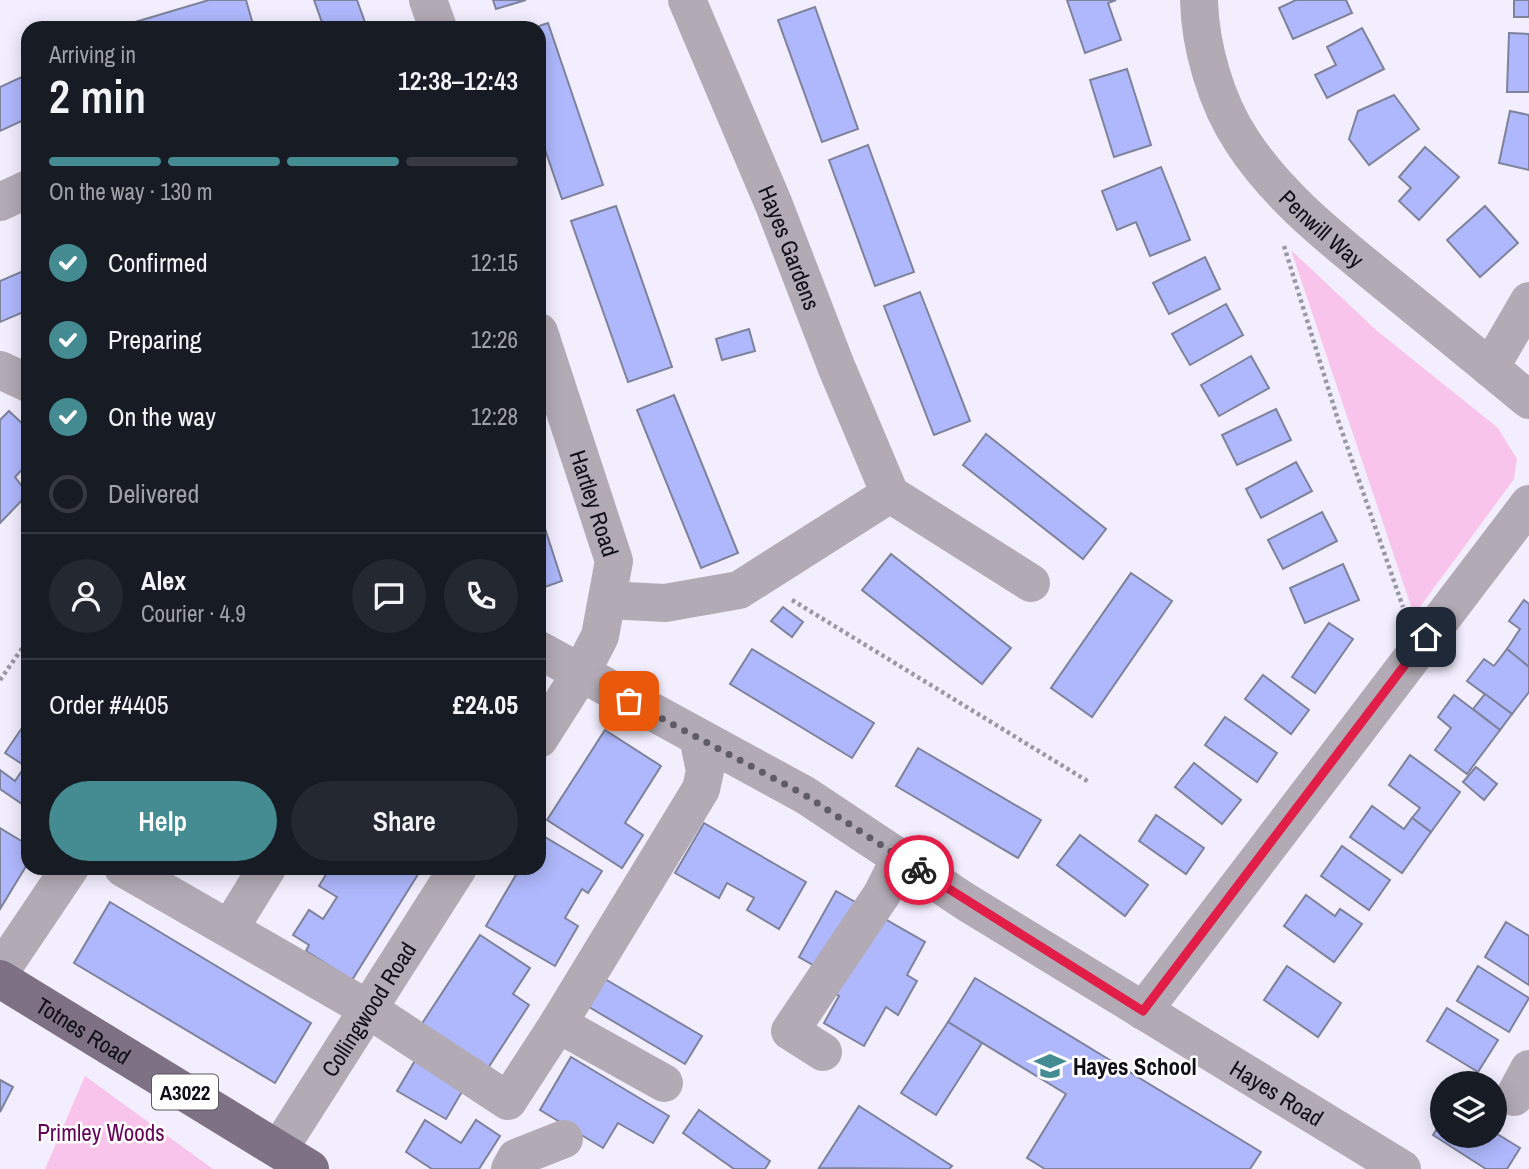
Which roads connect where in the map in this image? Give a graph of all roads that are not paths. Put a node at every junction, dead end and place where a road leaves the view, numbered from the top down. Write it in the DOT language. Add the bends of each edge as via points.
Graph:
graph roads {
  1 [pos="428,0"];
  2 [pos="687,0"];
  3 [pos="1199,0"];
  4 [pos="436,21"];
  5 [pos="21,192"];
  6 [pos="0,202"];
  7 [pos="1529,300"];
  8 [pos="546,353"];
  9 [pos="1490,368"];
  10 [pos="0,370"];
  11 [pos="21,380"];
  12 [pos="1529,400"];
  13 [pos="890,494"];
  14 [pos="1529,504"];
  15 [pos="1031,583"];
  16 [pos="607,600"];
  17 [pos="546,654"];
  18 [pos="581,673"];
  19 [pos="546,728"];
  20 [pos="698,737"];
  21 [pos="900,858"];
  22 [pos="65,875"];
  23 [pos="135,875"];
  24 [pos="263,875"];
  25 [pos="453,875"];
  26 [pos="230,928"];
  27 [pos="0,972"];
  28 [pos="0,979"];
  29 [pos="368,1009"];
  30 [pos="1143,1011"];
  31 [pos="558,1024"];
  32 [pos="823,1052"];
  33 [pos="664,1083"];
  34 [pos="564,1139"];
  35 [pos="295,1159"];
  36 [pos="510,1169"];
  37 [pos="1402,1169"];
  1 -- 4 [label="street"];
  2 -- 13 [label="street, Hayes Gardens"];
  3 -- 9 [label="street, Penwill Way" via="1199,23 1217,87 1241,141 1335,241"];
  5 -- 6 [label="street"];
  7 -- 9 [label="street"];
  8 -- 16 [label="street, Hartley Road" via="614,561"];
  9 -- 12 [label="street, Penwill Way"];
  10 -- 11 [label="street"];
  13 -- 15 [label="street"];
  13 -- 16 [label="street" via="739,590 664,603"];
  14 -- 30 [label="street"];
  16 -- 18 [label="street, Hartley Road" via="600,636"];
  17 -- 18 [label="street, Hayes Road"];
  18 -- 19 [label="street"];
  18 -- 20 [label="street, Hayes Road"];
  20 -- 21 [label="street, Hayes Road" via="805,795"];
  20 -- 31 [label="street" via="705,771 701,789"];
  21 -- 30 [label="street, Hayes Road"];
  21 -- 32 [label="street" via="882,894 790,1031"];
  22 -- 27 [label="street"];
  23 -- 26 [label="street"];
  24 -- 26 [label="street"];
  25 -- 29 [label="street, Collingwood Road"];
  26 -- 29 [label="street"];
  28 -- 35 [label="main road, Totnes Road / A3022"];
  29 -- 31 [label="street" via="508,1101"];
  29 -- 35 [label="street, Collingwood Road"];
  30 -- 37 [label="street, Hayes Road"];
  31 -- 33 [label="street"];
  34 -- 36 [label="street" via="516,1158"];
}
